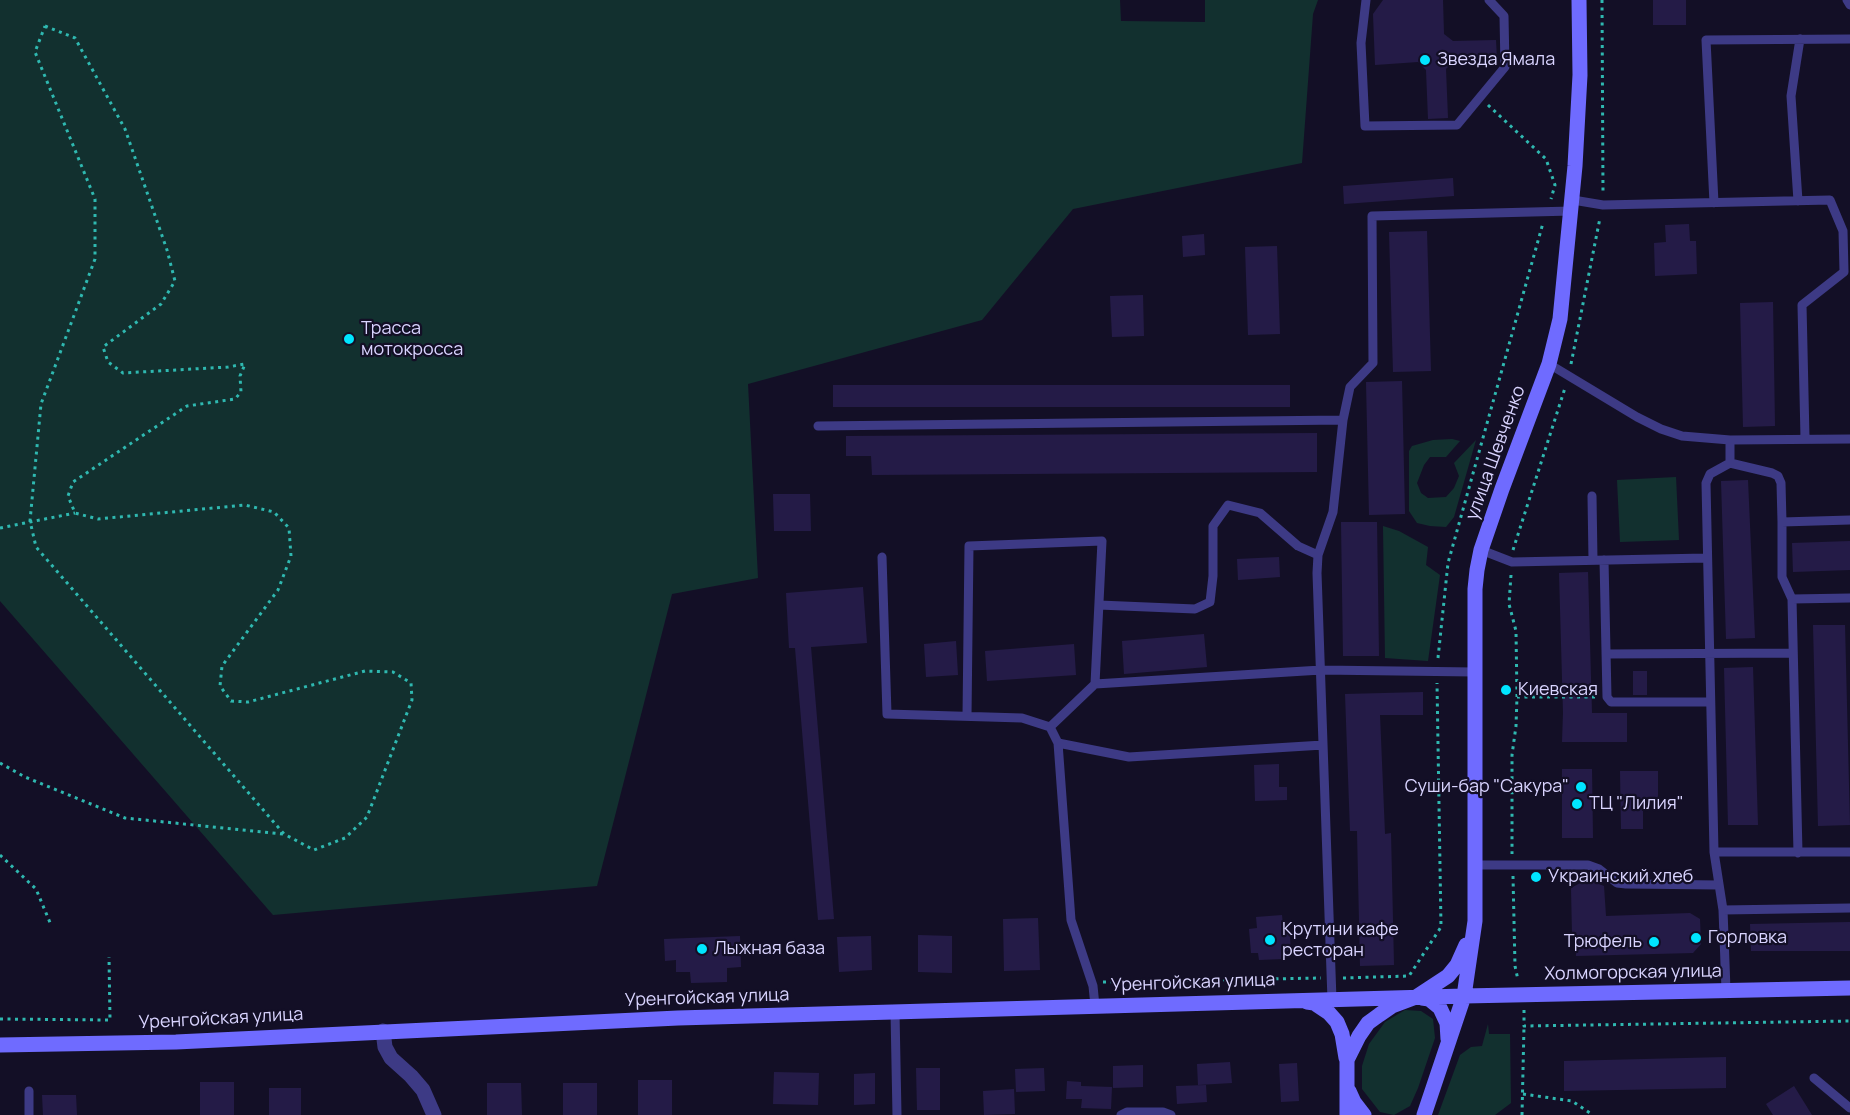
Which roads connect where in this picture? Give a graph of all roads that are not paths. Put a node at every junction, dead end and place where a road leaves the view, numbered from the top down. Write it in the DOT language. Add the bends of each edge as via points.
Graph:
graph roads {
  1 [pos="1366,0"];
  2 [pos="1489,0"];
  3 [pos="1579,0"];
  4 [pos="1847,0"];
  5 [pos="1850,5"];
  6 [pos="1800,39"];
  7 [pos="1850,39"];
  8 [pos="1798,201"];
  9 [pos="1714,203"];
  10 [pos="1573,206"];
  11 [pos="1549,364"];
  12 [pos="1343,420"];
  13 [pos="819,426"];
  14 [pos="1805,438"];
  15 [pos="1850,439"];
  16 [pos="1730,440"];
  17 [pos="1730,464"];
  18 [pos="1592,496"];
  19 [pos="1850,520"];
  20 [pos="1782,522"];
  21 [pos="1481,550"];
  22 [pos="1318,555"];
  23 [pos="882,557"];
  24 [pos="1706,558"];
  25 [pos="1593,560"];
  26 [pos="1604,560"];
  27 [pos="1850,598"];
  28 [pos="1792,599"];
  29 [pos="1099,605"];
  30 [pos="1708,653"];
  31 [pos="1793,653"];
  32 [pos="1606,654"];
  33 [pos="1321,670"];
  34 [pos="1474,672"];
  35 [pos="1095,684"];
  36 [pos="1710,702"];
  37 [pos="967,716"];
  38 [pos="1050,726"];
  39 [pos="1058,743"];
  40 [pos="1323,745"];
  41 [pos="1714,852"];
  42 [pos="1850,852"];
  43 [pos="1798,853"];
  44 [pos="1476,865"];
  45 [pos="1719,885"];
  46 [pos="1850,908"];
  47 [pos="1724,910"];
  48 [pos="1475,921"];
  49 [pos="1850,988"];
  50 [pos="1726,990"];
  51 [pos="1464,996"];
  52 [pos="1416,997"];
  53 [pos="1332,999"];
  54 [pos="1292,1000"];
  55 [pos="1095,1006"];
  56 [pos="895,1012"];
  57 [pos="383,1031"];
  58 [pos="0,1045"];
  59 [pos="1446,1053"];
  60 [pos="1347,1066"];
  61 [pos="1814,1078"];
  62 [pos="29,1091"];
  63 [pos="1850,1108"];
  64 [pos="1424,1114"];
  65 [pos="29,1115"];
  66 [pos="434,1115"];
  67 [pos="897,1115"];
  68 [pos="1121,1115"];
  69 [pos="1171,1115"];
  70 [pos="1347,1115"];
  71 [pos="1364,1115"];
  1 -- 2 [label="lane" via="1361,43 1365,126 1457,125 1505,67 1504,16"];
  3 -- 10 [label="street, улица Шевченко" via="1580,75"];
  4 -- 5 [label="lane"];
  6 -- 7 [label="lane"];
  6 -- 8 [label="lane" via="1791,96"];
  6 -- 9 [label="lane" via="1706,40"];
  8 -- 9 [label="lane"];
  8 -- 14 [label="lane" via="1830,200 1843,231 1844,272 1802,305"];
  9 -- 10 [label="lane"];
  10 -- 11 [label="street, улица Шевченко" via="1560,319"];
  10 -- 12 [label="lane" via="1372,216 1373,363 1350,387"];
  11 -- 16 [label="lane" via="1661,429 1682,436"];
  11 -- 21 [label="street, улица Шевченко"];
  12 -- 13 [label="lane"];
  12 -- 22 [label="lane" via="1333,512"];
  14 -- 15 [label="lane"];
  14 -- 16 [label="lane"];
  16 -- 17 [label="lane"];
  17 -- 20 [label="lane" via="1778,476"];
  17 -- 24 [label="lane" via="1707,478"];
  18 -- 25 [label="lane"];
  19 -- 20 [label="lane"];
  20 -- 28 [label="lane" via="1782,577"];
  21 -- 25 [label="lane" via="1512,562"];
  21 -- 34 [label="street, улица Шевченко" via="1475,589"];
  22 -- 29 [label="lane" via="1299,546 1260,513 1228,505 1213,526 1210,602 1195,609"];
  22 -- 33 [label="lane"];
  23 -- 37 [label="lane" via="887,714"];
  24 -- 26 [label="lane"];
  24 -- 30 [label="lane"];
  25 -- 26 [label="lane"];
  26 -- 32 [label="lane"];
  27 -- 28 [label="lane"];
  28 -- 31 [label="lane"];
  29 -- 35 [label="lane"];
  29 -- 37 [label="lane" via="1102,541 969,546"];
  30 -- 31 [label="lane"];
  30 -- 32 [label="lane"];
  30 -- 36 [label="lane"];
  31 -- 43 [label="lane"];
  32 -- 36 [label="lane" via="1607,697 1611,702"];
  33 -- 34 [label="lane"];
  33 -- 35 [label="lane"];
  33 -- 40 [label="lane"];
  34 -- 44 [label="street, улица Шевченко"];
  35 -- 38 [label="lane"];
  36 -- 41 [label="lane"];
  37 -- 38 [label="lane" via="1022,718"];
  38 -- 39 [label="lane"];
  39 -- 40 [label="lane" via="1129,757"];
  39 -- 55 [label="lane" via="1071,920 1093,986"];
  40 -- 53 [label="lane"];
  41 -- 43 [label="lane"];
  41 -- 45 [label="lane"];
  42 -- 43 [label="lane"];
  44 -- 45 [label="lane" via="1588,865 1617,883"];
  44 -- 48 [label="street, улица Шевченко"];
  45 -- 47 [label="lane"];
  46 -- 47 [label="lane"];
  47 -- 50 [label="lane"];
  48 -- 51 [label="street"];
  48 -- 52 [label="street" via="1457,965 1436,986"];
  49 -- 50 [label="street, Холмогорская улица"];
  50 -- 51 [label="street, Холмогорская улица"];
  51 -- 52 [label="street, Холмогорская улица"];
  51 -- 59 [label="street"];
  52 -- 53 [label="street, Уренгойская улица"];
  52 -- 59 [label="street" via="1436,1003 1445,1015"];
  52 -- 60 [label="street" via="1392,1006 1368,1023 1352,1047"];
  53 -- 54 [label="street, Уренгойская улица"];
  54 -- 55 [label="street, Уренгойская улица"];
  54 -- 60 [label="street" via="1314,1003 1329,1012 1342,1034"];
  55 -- 56 [label="street, Уренгойская улица"];
  56 -- 57 [label="street, Уренгойская улица"];
  56 -- 67 [label="lane"];
  57 -- 58 [label="street, Уренгойская улица"];
  57 -- 66 [label="street" via="391,1058 423,1090"];
  59 -- 64 [label="street"];
  60 -- 70 [label="street"];
  60 -- 71 [label="street" via="1349,1090"];
  61 -- 63 [label="lane"];
  62 -- 65 [label="lane"];
  68 -- 69 [label="lane"];
}
